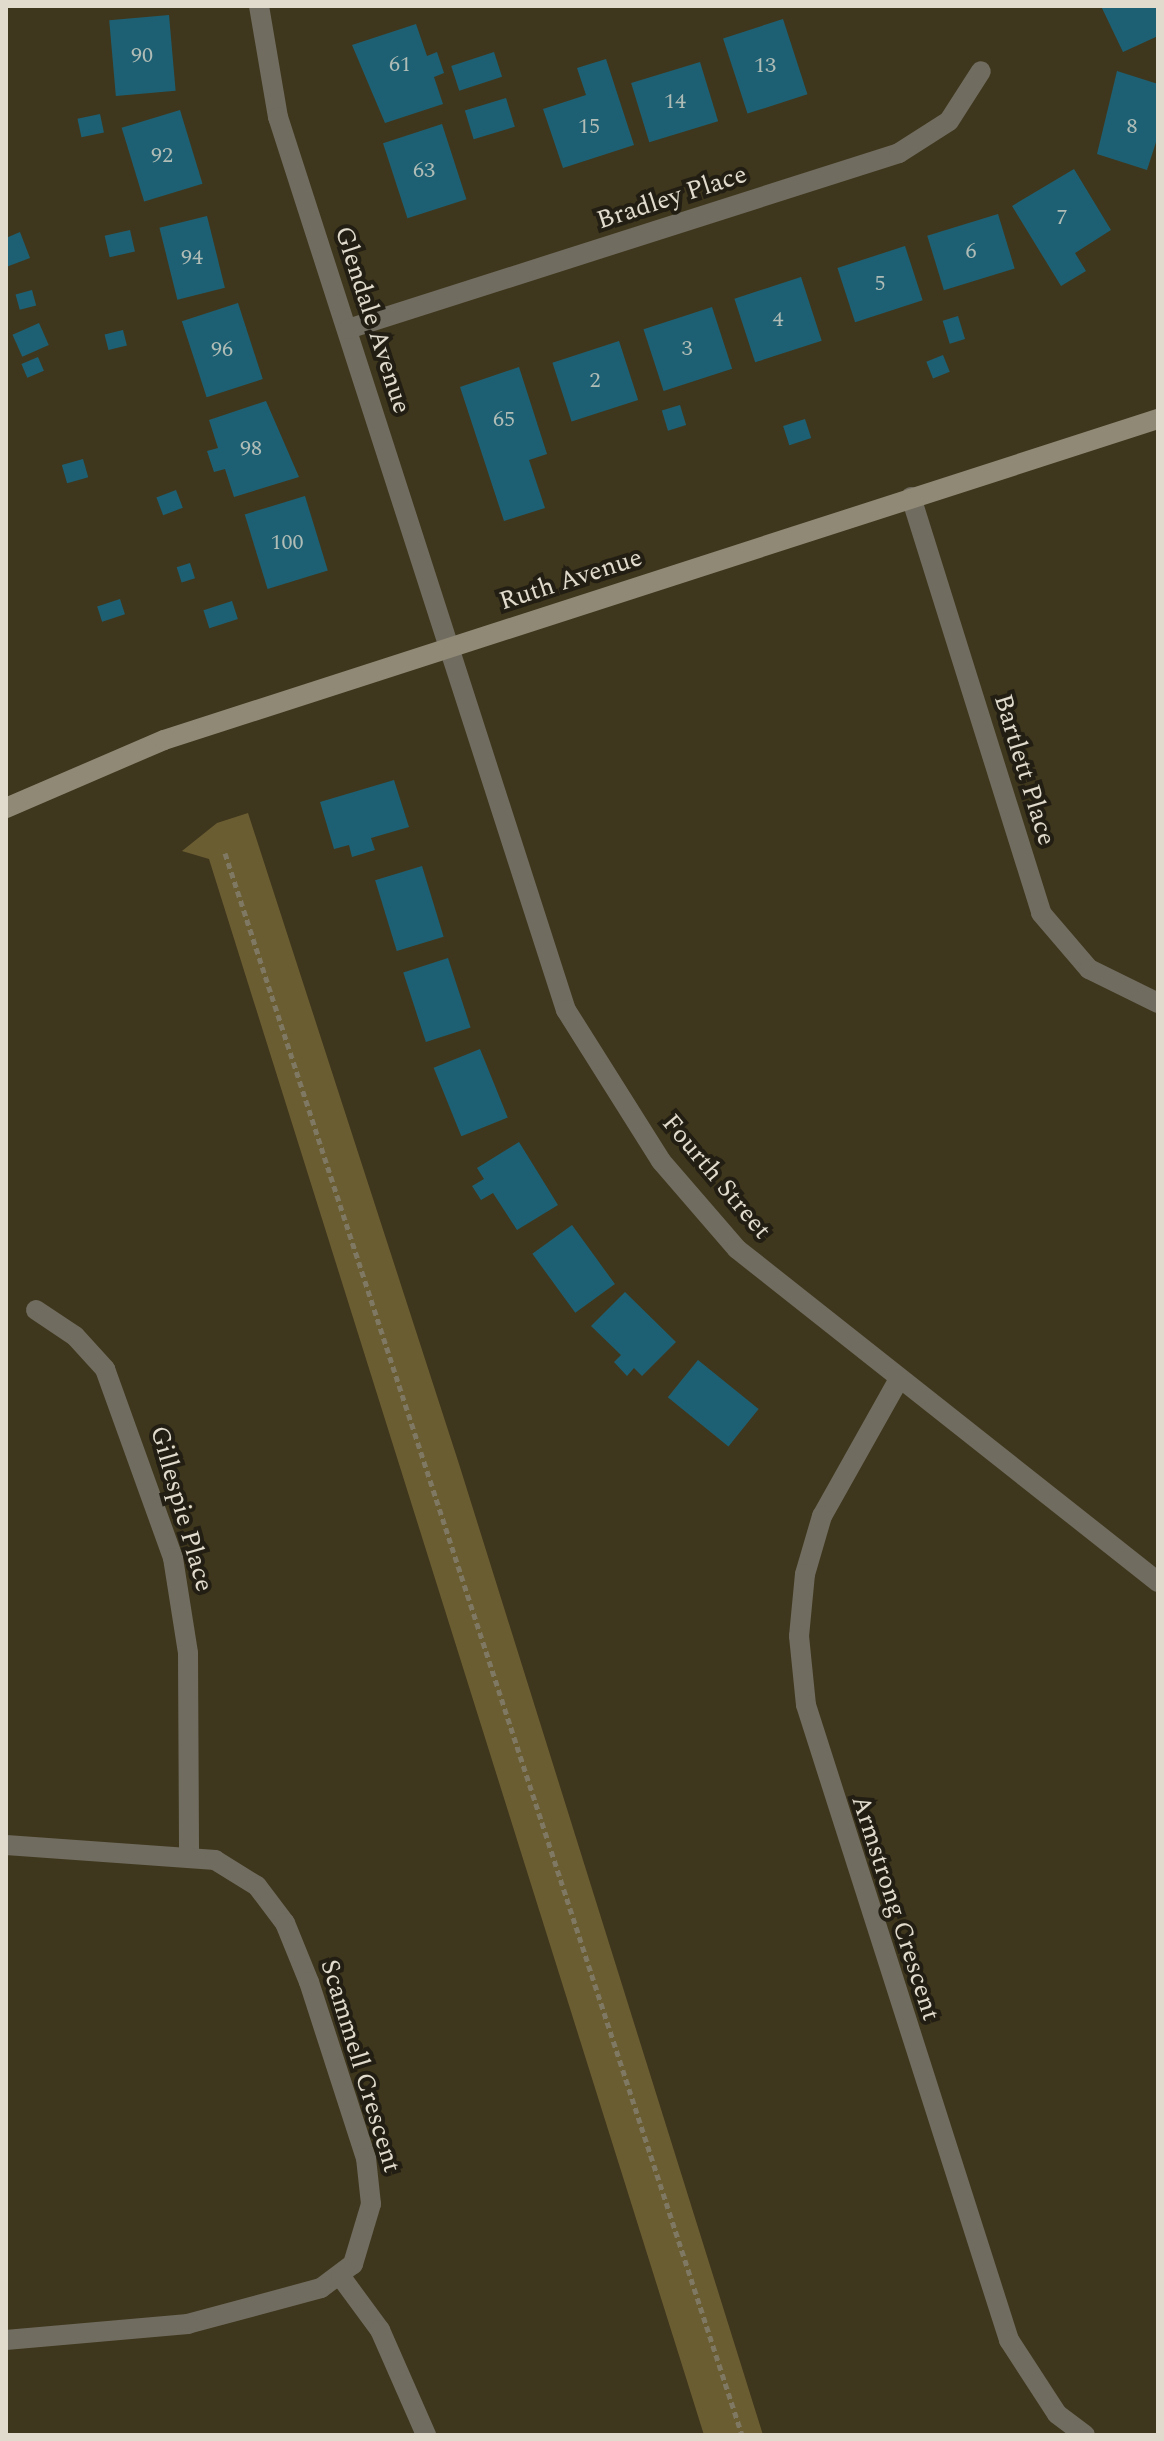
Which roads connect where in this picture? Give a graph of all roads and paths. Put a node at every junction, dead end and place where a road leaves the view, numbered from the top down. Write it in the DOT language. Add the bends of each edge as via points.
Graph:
graph roads {
  1 [pos="259,6"];
  2 [pos="981,71"];
  3 [pos="348,329"];
  4 [pos="1158,419"];
  5 [pos="911,497"];
  6 [pos="449,647"];
  7 [pos="6,808"];
  8 [pos="225,853"];
  9 [pos="1158,1003"];
  10 [pos="36,1310"];
  11 [pos="899,1379"];
  12 [pos="1158,1582"];
  13 [pos="6,1845"];
  14 [pos="189,1857"];
  15 [pos="341,2277"];
  16 [pos="6,2340"];
  17 [pos="426,2435"];
  18 [pos="742,2435"];
  19 [pos="1085,2435"];
  1 -- 3 [label="street, Glendale Avenue" via="278,117"];
  2 -- 3 [label="street, Bradley Place" via="949,121 908,149"];
  3 -- 6 [label="street, Glendale Avenue"];
  4 -- 5 [label="main road, Ruth Avenue"];
  5 -- 6 [label="main road, Ruth Avenue"];
  5 -- 9 [label="street, Bartlett Place" via="1046,923 1089,969"];
  6 -- 7 [label="main road, Ruth Avenue" via="164,740"];
  6 -- 11 [label="street, Fourth Street" via="566,1010 661,1161 737,1249"];
  8 -- 18 [label="path"];
  10 -- 14 [label="street, Gillespie Place" via="75,1336 105,1369 173,1558 188,1653"];
  11 -- 12 [label="street, Fourth Street"];
  11 -- 19 [label="street, Armstrong Crescent" via="822,1516 805,1574 799,1636 806,1705 1009,2340 1048,2403"];
  13 -- 14 [label="street, Scammell Crescent"];
  14 -- 15 [label="street, Scammell Crescent" via="215,1860 257,1886 285,1923 309,1982 370,2180 362,2247"];
  15 -- 16 [label="street" via="188,2324"];
  15 -- 17 [label="street" via="380,2330"];
}
